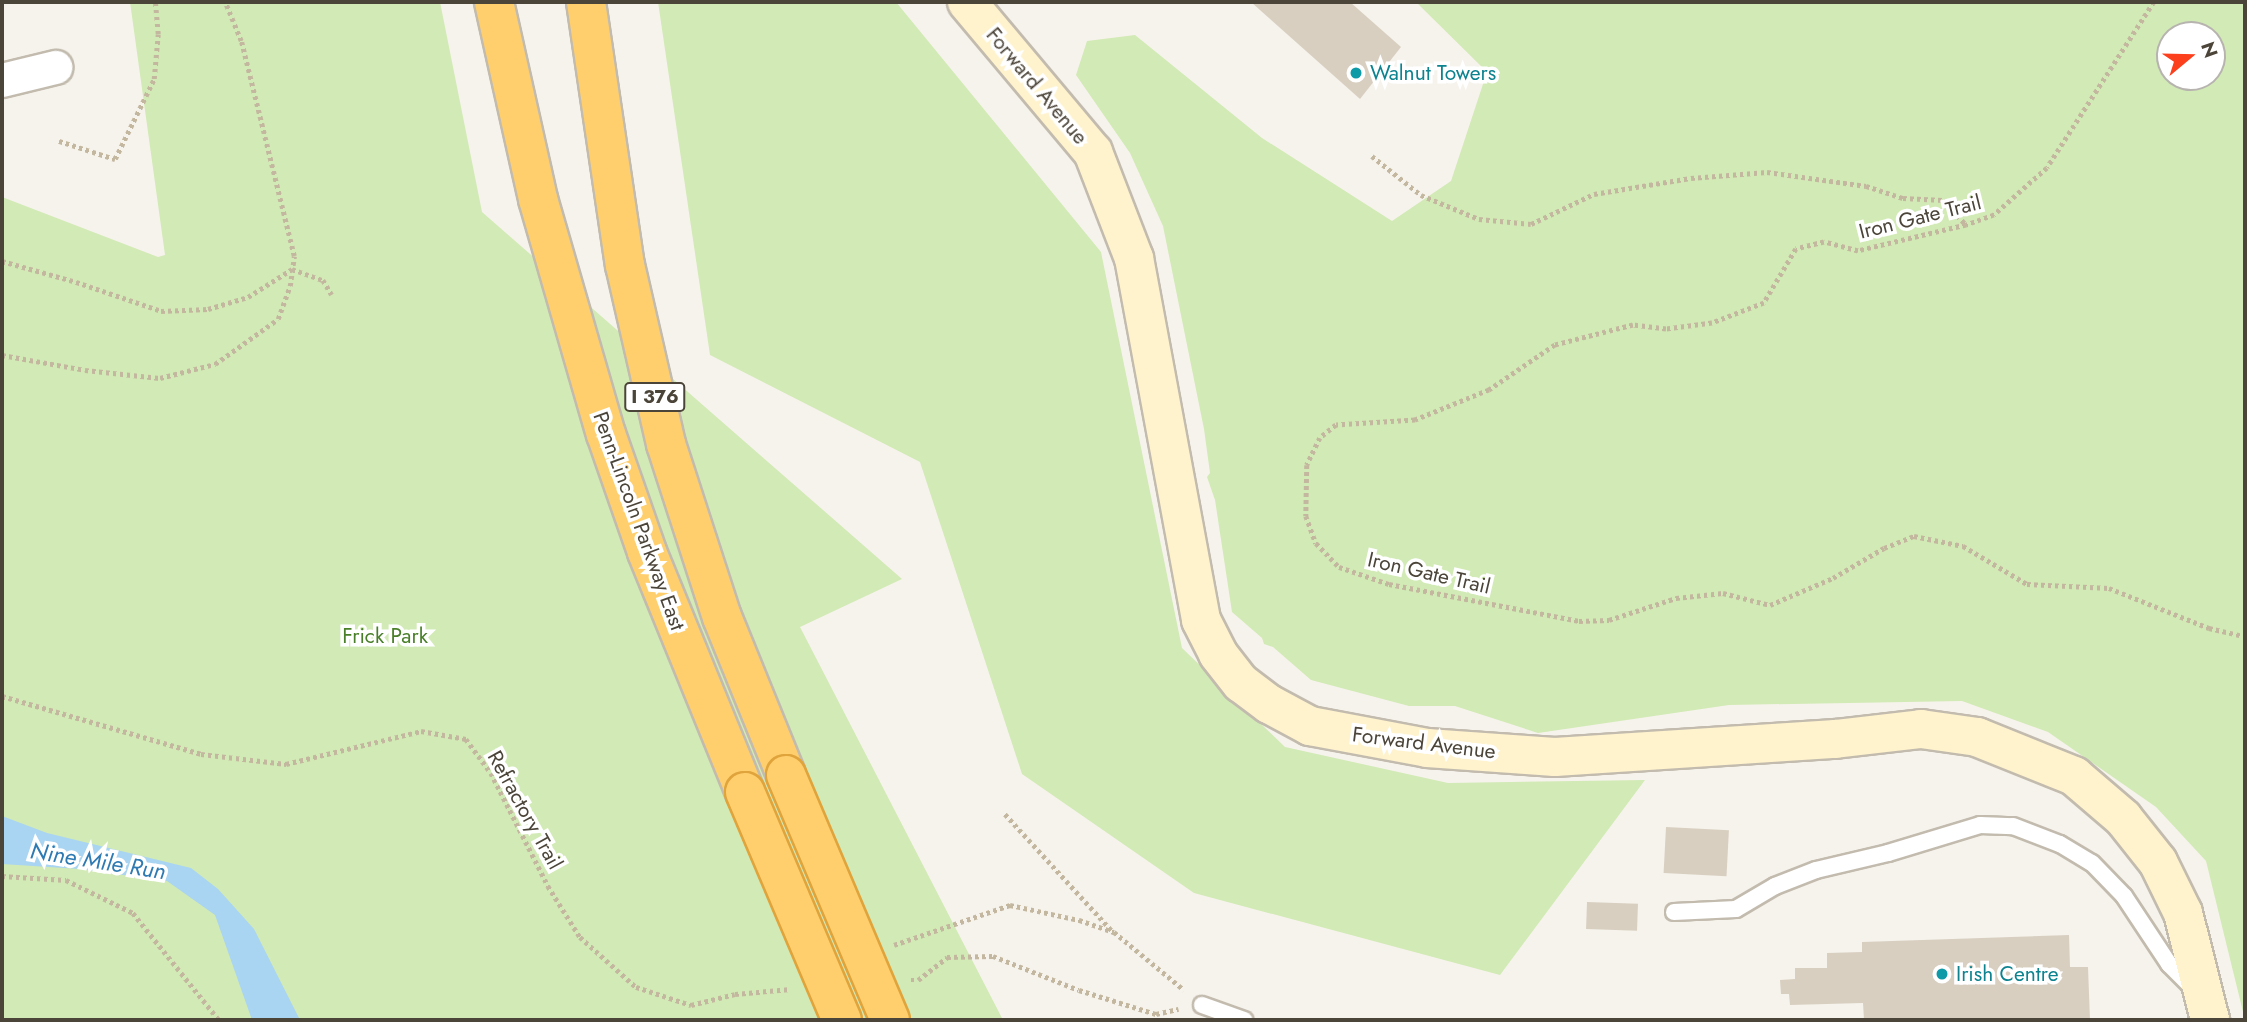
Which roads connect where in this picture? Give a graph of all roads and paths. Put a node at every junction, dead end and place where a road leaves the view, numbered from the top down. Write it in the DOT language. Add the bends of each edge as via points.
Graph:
graph roads {
  1 [pos="155,2"];
  2 [pos="225,2"];
  3 [pos="494,2"];
  4 [pos="586,2"];
  5 [pos="967,2"];
  6 [pos="2154,2"];
  7 [pos="55,67"];
  8 [pos="2,80"];
  9 [pos="59,141"];
  10 [pos="1372,156"];
  11 [pos="1966,225"];
  12 [pos="2,261"];
  13 [pos="292,269"];
  14 [pos="332,295"];
  15 [pos="2,355"];
  16 [pos="2245,636"];
  17 [pos="2,696"];
  18 [pos="1004,814"];
  19 [pos="2,876"];
  20 [pos="1674,912"];
  21 [pos="1114,932"];
  22 [pos="886,947"];
  23 [pos="800,981"];
  24 [pos="906,981"];
  25 [pos="797,987"];
  26 [pos="777,992"];
  27 [pos="1202,1005"];
  28 [pos="2209,1012"];
  29 [pos="219,1020"];
  30 [pos="842,1020"];
  31 [pos="890,1020"];
  32 [pos="1244,1020"];
  1 -- 9 [label="path" via="154,79 115,159"];
  2 -- 13 [label="path" via="241,41 286,214"];
  3 -- 30 [label="highway, Penn-Lincoln Parkway East / I 376, bridge" via="538,200 606,434 647,552"];
  4 -- 31 [label="highway, I 376, bridge" via="625,264 666,444 722,617"];
  5 -- 28 [label="main road, Forward Avenue" via="1093,152 1134,258 1201,620 1218,654 1241,683 1310,726 1453,750 1555,757 1921,729 1977,737 2074,776 2123,818 2158,862 2183,914"];
  6 -- 11 [label="path, Iron Gate Trail" via="2047,168 1994,215"];
  7 -- 8 [label="street"];
  10 -- 11 [label="path" via="1421,195 1479,219 1531,224 1594,194 1691,178 1767,172 1866,186 1903,198 1943,200"];
  11 -- 16 [label="path, Iron Gate Trail" via="1858,251 1824,242 1796,249 1764,303 1712,323 1665,329 1633,325 1555,345 1489,390 1415,420 1336,425 1320,438 1307,465 1306,516 1316,543 1339,567 1389,584 1579,621 1609,620 1676,598 1723,593 1770,605 1914,536 1963,546 2027,584 2109,587 2209,628"];
  12 -- 13 [label="path" via="161,311 208,309 248,297"];
  13 -- 14 [label="path" via="323,280"];
  13 -- 15 [label="path" via="278,319 215,364 160,378"];
  17 -- 26 [label="path, Refractory Trail" via="201,754 286,764 421,731 466,740 491,774 548,886 580,937 636,987 691,1005 735,994"];
  18 -- 21 [label="path"];
  19 -- 29 [label="path" via="66,880 133,913"];
  20 -- 28 [label="lane" via="1736,909 1775,886 1816,870 1980,825 2013,826 2060,844 2092,863 2124,896 2169,964"];
  21 -- 22 [label="path" via="1010,905"];
  21 -- 27 [label="path"];
  23 -- 26 [label="path"];
  24 -- 27 [label="path" via="918,980 947,957 993,956 1156,1014"];
  25 -- 26 [label="path"];
  27 -- 32 [label="lane"];
}
